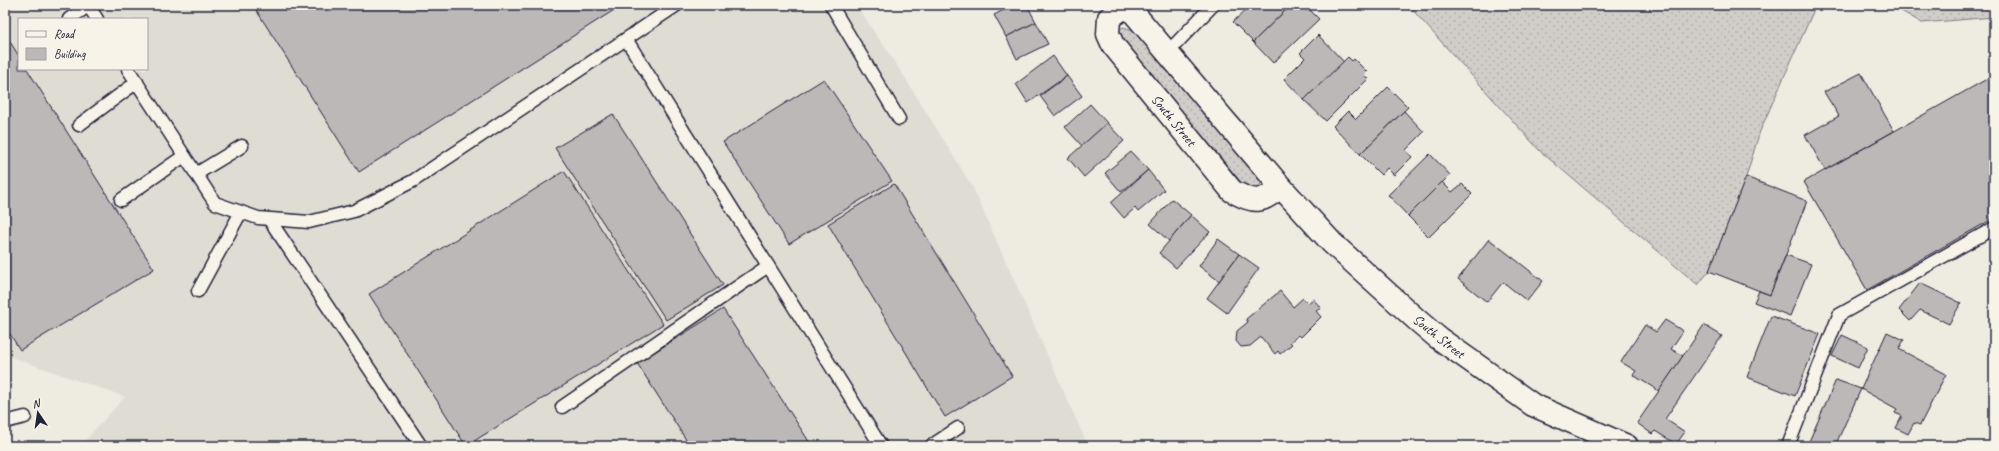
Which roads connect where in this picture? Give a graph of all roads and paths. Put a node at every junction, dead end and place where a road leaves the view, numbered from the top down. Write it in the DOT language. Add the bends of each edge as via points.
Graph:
graph roads {
  1 [pos="88,5"];
  2 [pos="677,5"];
  3 [pos="831,5"];
  4 [pos="1127,5"];
  5 [pos="1213,5"];
  6 [pos="70,18"];
  7 [pos="96,18"];
  8 [pos="626,39"];
  9 [pos="1167,53"];
  10 [pos="129,70"];
  11 [pos="137,82"];
  12 [pos="899,119"];
  13 [pos="79,124"];
  14 [pos="242,146"];
  15 [pos="184,156"];
  16 [pos="196,174"];
  17 [pos="1280,186"];
  18 [pos="121,200"];
  19 [pos="241,212"];
  20 [pos="269,219"];
  21 [pos="1994,228"];
  22 [pos="768,266"];
  23 [pos="198,291"];
  24 [pos="562,408"];
  25 [pos="25,417"];
  26 [pos="5,422"];
  27 [pos="958,428"];
  28 [pos="421,446"];
  29 [pos="881,446"];
  30 [pos="931,446"];
  31 [pos="1627,446"];
  32 [pos="1788,446"];
  1 -- 6 [label="lane"];
  1 -- 7 [label="lane"];
  2 -- 8 [label="lane"];
  3 -- 12 [label="lane"];
  4 -- 9 [label="street, South Street"];
  4 -- 17 [label="street, South Street" via="1109,18 1108,34 1113,45 1232,191 1245,198 1267,198"];
  5 -- 9 [label="lane"];
  8 -- 20 [label="lane" via="413,181 354,211 309,222"];
  8 -- 22 [label="lane"];
  9 -- 17 [label="street, South Street"];
  10 -- 11 [label="lane"];
  11 -- 13 [label="lane"];
  11 -- 15 [label="lane"];
  14 -- 16 [label="lane"];
  15 -- 16 [label="lane"];
  15 -- 18 [label="lane"];
  16 -- 19 [label="lane" via="215,203"];
  17 -- 31 [label="street, South Street" via="1332,243 1437,336 1533,405"];
  19 -- 20 [label="lane"];
  19 -- 23 [label="lane"];
  20 -- 28 [label="lane"];
  21 -- 32 [label="lane" via="1839,315"];
  22 -- 24 [label="lane"];
  22 -- 29 [label="lane"];
  25 -- 26 [label="lane"];
  27 -- 30 [label="lane"];
}
